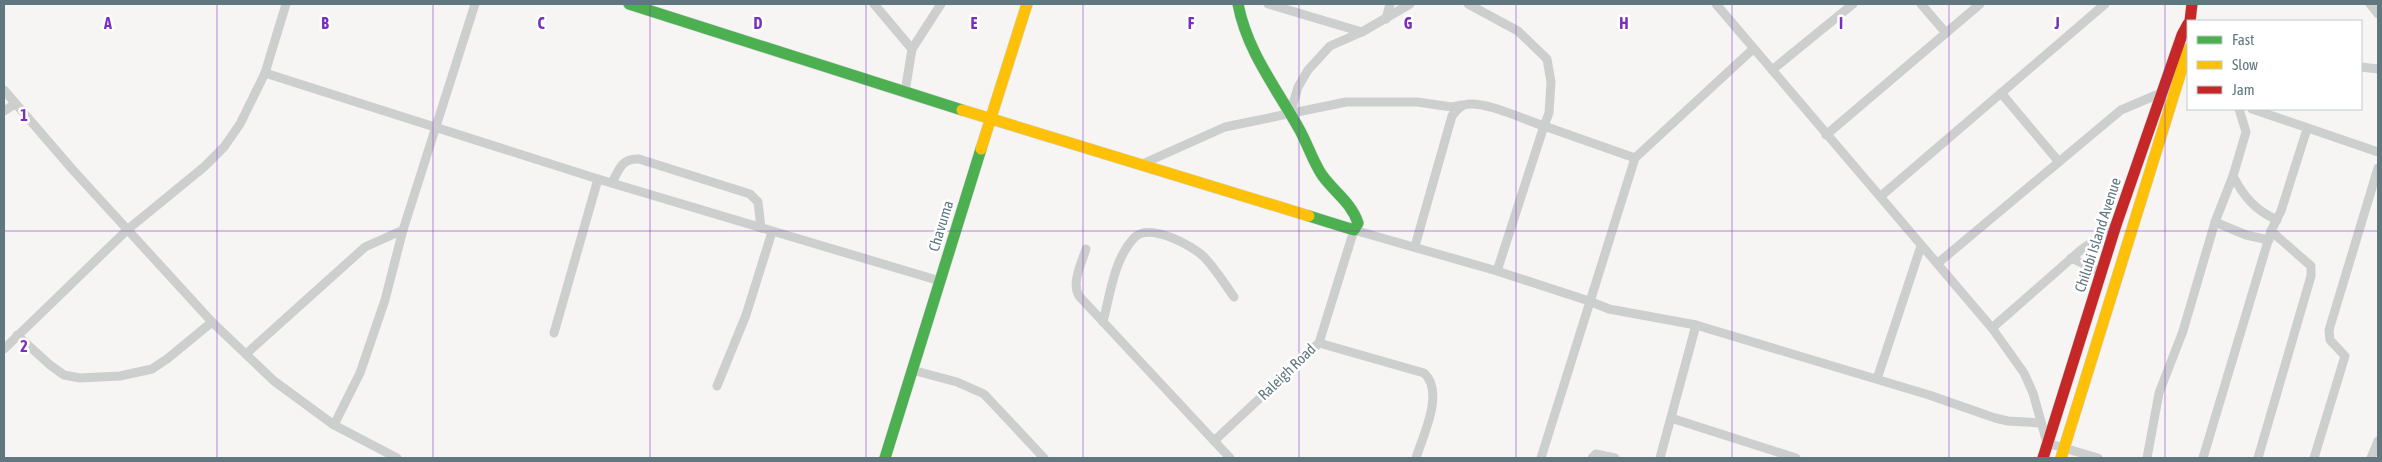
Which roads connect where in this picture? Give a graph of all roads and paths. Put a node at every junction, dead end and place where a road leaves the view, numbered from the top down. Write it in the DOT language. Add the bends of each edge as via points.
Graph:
graph roads {
  1 [pos="286,4"];
  2 [pos="475,4"];
  3 [pos="629,4"];
  4 [pos="874,4"];
  5 [pos="942,4"];
  6 [pos="1027,4"];
  7 [pos="1238,4"];
  8 [pos="1268,4"];
  9 [pos="1390,4"];
  10 [pos="1410,4"];
  11 [pos="1468,4"];
  12 [pos="1853,4"];
  13 [pos="1921,4"];
  14 [pos="1980,4"];
  15 [pos="2105,4"];
  16 [pos="2192,4"];
  17 [pos="2370,4"];
  18 [pos="1721,6"];
  19 [pos="2378,14"];
  20 [pos="1386,19"];
  21 [pos="2189,20"];
  22 [pos="2187,26"];
  23 [pos="1362,32"];
  24 [pos="1946,33"];
  25 [pos="912,49"];
  26 [pos="1753,49"];
  27 [pos="2186,65"];
  28 [pos="2362,67"];
  29 [pos="2378,69"];
  30 [pos="1772,70"];
  31 [pos="265,73"];
  32 [pos="4,90"];
  33 [pos="905,92"];
  34 [pos="2001,93"];
  35 [pos="2162,93"];
  36 [pos="15,104"];
  37 [pos="1463,105"];
  38 [pos="2239,110"];
  39 [pos="2259,110"];
  40 [pos="4,111"];
  41 [pos="1290,114"];
  42 [pos="990,119"];
  43 [pos="1544,126"];
  44 [pos="434,128"];
  45 [pos="2306,129"];
  46 [pos="1826,135"];
  47 [pos="2378,152"];
  48 [pos="1635,158"];
  49 [pos="2059,162"];
  50 [pos="1140,165"];
  51 [pos="2378,168"];
  52 [pos="2233,176"];
  53 [pos="598,179"];
  54 [pos="612,183"];
  55 [pos="1881,196"];
  56 [pos="2277,220"];
  57 [pos="2215,222"];
  58 [pos="2116,225"];
  59 [pos="761,228"];
  60 [pos="128,230"];
  61 [pos="403,230"];
  62 [pos="1354,230"];
  63 [pos="772,232"];
  64 [pos="2270,236"];
  65 [pos="1415,246"];
  66 [pos="1921,246"];
  67 [pos="1086,249"];
  68 [pos="2071,258"];
  69 [pos="1938,263"];
  70 [pos="1497,271"];
  71 [pos="2101,272"];
  72 [pos="940,281"];
  73 [pos="1234,297"];
  74 [pos="1589,301"];
  75 [pos="212,322"];
  76 [pos="1103,322"];
  77 [pos="1696,325"];
  78 [pos="1992,328"];
  79 [pos="554,333"];
  80 [pos="17,335"];
  81 [pos="1319,343"];
  82 [pos="4,349"];
  83 [pos="246,354"];
  84 [pos="912,370"];
  85 [pos="1877,379"];
  86 [pos="717,386"];
  87 [pos="1672,418"];
  88 [pos="2041,423"];
  89 [pos="334,425"];
  90 [pos="1214,441"];
  91 [pos="2378,441"];
  92 [pos="2047,443"];
  93 [pos="2063,453"];
  94 [pos="1791,457"];
  95 [pos="397,458"];
  96 [pos="885,458"];
  97 [pos="1044,458"];
  98 [pos="1230,458"];
  99 [pos="1416,458"];
  100 [pos="1541,458"];
  101 [pos="1592,458"];
  102 [pos="1615,458"];
  103 [pos="1660,458"];
  104 [pos="2042,458"];
  105 [pos="2098,458"];
  106 [pos="2146,458"];
  107 [pos="2203,458"];
  108 [pos="2258,458"];
  109 [pos="2314,458"];
  110 [pos="2372,458"];
  1 -- 31 [label="street"];
  2 -- 44 [label="street"];
  3 -- 33 [label="street"];
  4 -- 25 [label="street"];
  5 -- 25 [label="street"];
  6 -- 42 [label="street, Chavuma"];
  7 -- 41 [label="street" via="1240,21 1253,55"];
  8 -- 23 [label="street"];
  9 -- 20 [label="street"];
  10 -- 20 [label="street"];
  11 -- 43 [label="street" via="1518,31 1548,59 1549,113"];
  12 -- 30 [label="street"];
  13 -- 24 [label="street"];
  14 -- 24 [label="street"];
  15 -- 34 [label="street"];
  16 -- 21 [label="street, Chilubi Island Avenue"];
  17 -- 19 [label="street"];
  18 -- 26 [label="street"];
  20 -- 23 [label="street"];
  22 -- 35 [label="street, Chilubi Island Avenue"];
  23 -- 41 [label="street" via="1330,46 1308,70 1298,87"];
  24 -- 46 [label="street"];
  25 -- 33 [label="street"];
  26 -- 30 [label="street"];
  26 -- 48 [label="street"];
  27 -- 93 [label="street, Chilubi Island Avenue"];
  28 -- 29 [label="street"];
  30 -- 46 [label="street"];
  31 -- 44 [label="street"];
  31 -- 60 [label="street" via="240,124 224,147"];
  32 -- 36 [label="street"];
  33 -- 42 [label="street"];
  34 -- 49 [label="street"];
  34 -- 55 [label="street"];
  35 -- 49 [label="street" via="2121,110"];
  35 -- 58 [label="street, Chilubi Island Avenue"];
  36 -- 40 [label="street"];
  36 -- 60 [label="street"];
  37 -- 41 [label="street" via="1346,102"];
  37 -- 43 [label="street" via="1486,106"];
  37 -- 65 [label="street" via="1452,116"];
  38 -- 52 [label="street" via="2246,132"];
  39 -- 45 [label="street"];
  41 -- 50 [label="street" via="1225,127"];
  41 -- 62 [label="street" via="1320,174 1355,210 1358,224"];
  42 -- 50 [label="street"];
  42 -- 72 [label="street, Chavuma"];
  43 -- 48 [label="street"];
  43 -- 70 [label="street"];
  44 -- 53 [label="street"];
  44 -- 61 [label="street"];
  45 -- 47 [label="street"];
  45 -- 56 [label="street"];
  46 -- 55 [label="street"];
  48 -- 74 [label="street"];
  49 -- 69 [label="street"];
  50 -- 62 [label="street"];
  51 -- 109 [label="street" via="2329,330 2330,340 2345,356"];
  52 -- 56 [label="street" via="2252,205"];
  52 -- 57 [label="street"];
  53 -- 54 [label="street"];
  53 -- 79 [label="street"];
  54 -- 59 [label="street"];
  54 -- 59 [label="street" via="622,164 629,159 639,159 750,194 758,202"];
  55 -- 66 [label="street"];
  56 -- 64 [label="street"];
  57 -- 64 [label="street" via="2246,235"];
  57 -- 106 [label="street" via="2183,331 2159,393"];
  58 -- 68 [label="street"];
  58 -- 71 [label="street, Chilubi Island Avenue"];
  59 -- 63 [label="street"];
  60 -- 75 [label="street"];
  60 -- 80 [label="street"];
  61 -- 83 [label="street" via="365,247"];
  61 -- 89 [label="street" via="360,373"];
  62 -- 65 [label="street"];
  62 -- 81 [label="street, Raleigh Road"];
  63 -- 72 [label="street"];
  63 -- 86 [label="street" via="746,314"];
  64 -- 107 [label="street"];
  64 -- 108 [label="street" via="2311,266 2312,276"];
  65 -- 70 [label="street"];
  66 -- 69 [label="street"];
  66 -- 85 [label="street"];
  67 -- 76 [label="street" via="1076,291"];
  68 -- 71 [label="street"];
  68 -- 78 [label="street"];
  69 -- 78 [label="street"];
  70 -- 74 [label="street"];
  71 -- 92 [label="street, Chilubi Island Avenue"];
  72 -- 84 [label="street, Chavuma"];
  73 -- 76 [label="street" via="1212,266 1194,248 1162,234 1143,232 1136,236 1120,261"];
  74 -- 77 [label="street" via="1609,309"];
  74 -- 100 [label="street"];
  75 -- 80 [label="street" via="152,369 80,378 64,374 50,365"];
  75 -- 83 [label="street"];
  76 -- 90 [label="street"];
  77 -- 85 [label="street"];
  77 -- 87 [label="street"];
  78 -- 88 [label="street" via="2024,373"];
  80 -- 82 [label="street"];
  81 -- 90 [label="street, Raleigh Road"];
  81 -- 99 [label="street" via="1424,373 1431,380 1434,397"];
  83 -- 89 [label="street" via="274,381"];
  84 -- 96 [label="street, Chavuma"];
  84 -- 97 [label="street" via="957,382 984,394"];
  85 -- 88 [label="street" via="1995,418"];
  87 -- 94 [label="street"];
  87 -- 103 [label="street"];
  88 -- 92 [label="street"];
  89 -- 95 [label="street"];
  90 -- 98 [label="street"];
  91 -- 110 [label="street"];
  92 -- 93 [label="street"];
  92 -- 104 [label="street, Chilubi Island Avenue"];
  93 -- 105 [label="street"];
  101 -- 102 [label="street" via="1600,454"];
}
